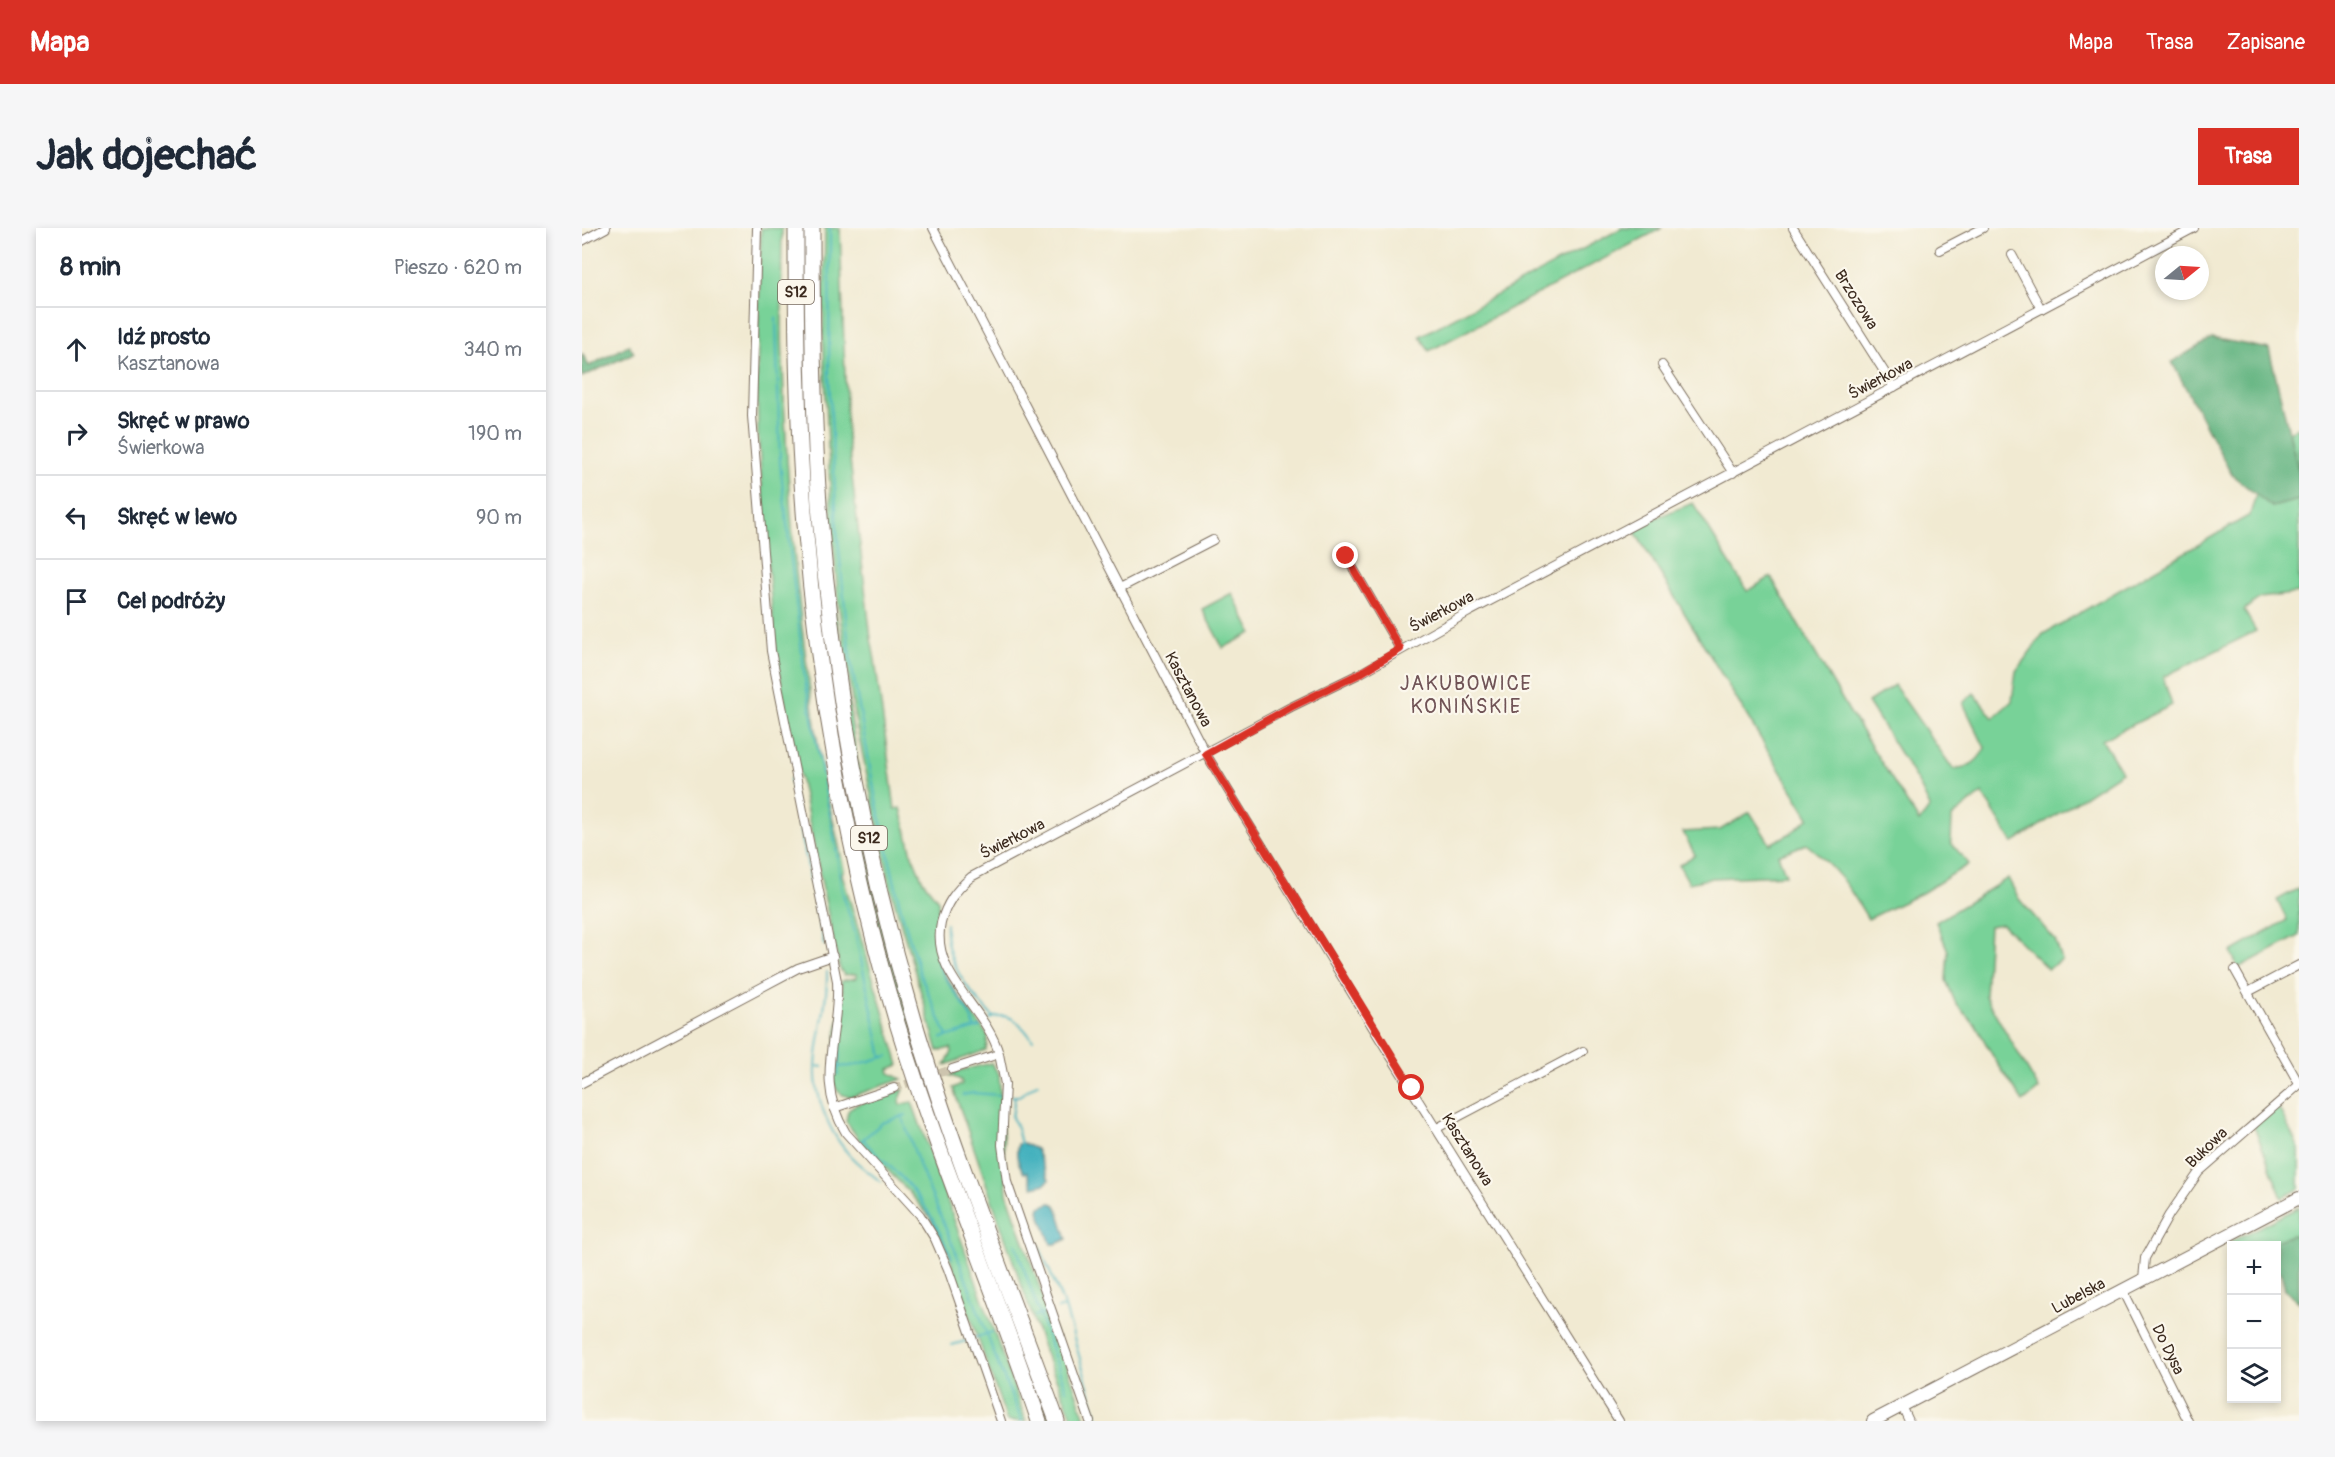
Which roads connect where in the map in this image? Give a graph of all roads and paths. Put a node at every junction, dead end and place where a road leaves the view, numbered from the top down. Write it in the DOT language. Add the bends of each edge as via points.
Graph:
graph roads {
  1 [pos="606,228"];
  2 [pos="757,228"];
  3 [pos="796,228"];
  4 [pos="812,228"];
  5 [pos="933,228"];
  6 [pos="1793,228"];
  7 [pos="1983,228"];
  8 [pos="2194,228"];
  9 [pos="582,241"];
  10 [pos="1940,250"];
  11 [pos="2012,255"];
  12 [pos="2041,309"];
  13 [pos="1662,365"];
  14 [pos="1894,387"];
  15 [pos="1733,473"];
  16 [pos="1213,540"];
  17 [pos="1346,556"];
  18 [pos="1120,588"];
  19 [pos="1400,649"];
  20 [pos="1206,754"];
  21 [pos="833,956"];
  22 [pos="2299,964"];
  23 [pos="2235,970"];
  24 [pos="2248,992"];
  25 [pos="1583,1051"];
  26 [pos="999,1053"];
  27 [pos="952,1069"];
  28 [pos="582,1083"];
  29 [pos="2299,1084"];
  30 [pos="894,1088"];
  31 [pos="834,1108"];
  32 [pos="1437,1128"];
  33 [pos="2299,1198"];
  34 [pos="2143,1279"];
  35 [pos="2123,1290"];
  36 [pos="1902,1406"];
  37 [pos="1001,1421"];
  38 [pos="1040,1421"];
  39 [pos="1057,1421"];
  40 [pos="1090,1421"];
  41 [pos="1619,1421"];
  42 [pos="1873,1421"];
  43 [pos="1909,1421"];
  44 [pos="2188,1421"];
  1 -- 9 [label="street"];
  2 -- 21 [label="street" via="752,416 771,651"];
  3 -- 38 [label="highway, S12" via="797,367 805,522 820,656 849,822 891,999 916,1081"];
  4 -- 39 [label="highway, S12" via="819,509 836,652 860,798 899,964 931,1076"];
  5 -- 18 [label="street, Kasztanowa"];
  6 -- 14 [label="street, Brzozowa"];
  7 -- 10 [label="street"];
  8 -- 12 [label="street, Świerkowa"];
  11 -- 12 [label="street"];
  12 -- 14 [label="street, Świerkowa"];
  13 -- 15 [label="street"];
  14 -- 15 [label="street, Świerkowa"];
  15 -- 19 [label="street, Świerkowa"];
  16 -- 18 [label="street"];
  17 -- 19 [label="street"];
  18 -- 20 [label="street, Kasztanowa"];
  19 -- 20 [label="street, Świerkowa"];
  20 -- 26 [label="street, Świerkowa" via="987,868 958,889 948,903 939,934 943,960 990,1031"];
  20 -- 32 [label="street, Kasztanowa"];
  21 -- 28 [label="street" via="798,968"];
  21 -- 31 [label="street" via="837,1010 828,1075"];
  22 -- 24 [label="street"];
  23 -- 24 [label="street, Bukowa"];
  24 -- 29 [label="street, Bukowa"];
  25 -- 32 [label="street"];
  26 -- 27 [label="street"];
  26 -- 40 [label="street" via="1005,1084 1002,1145 1007,1182"];
  29 -- 34 [label="street, Bukowa" via="2199,1172 2145,1258"];
  30 -- 31 [label="street"];
  31 -- 37 [label="street" via="854,1143 910,1204 935,1239"];
  32 -- 41 [label="street, Kasztanowa"];
  33 -- 34 [label="street, Lubelska"];
  34 -- 35 [label="street, Lubelska"];
  35 -- 36 [label="street, Lubelska"];
  35 -- 44 [label="street, Do Dysa"];
  36 -- 42 [label="street, Lubelska"];
  36 -- 43 [label="street"];
}
